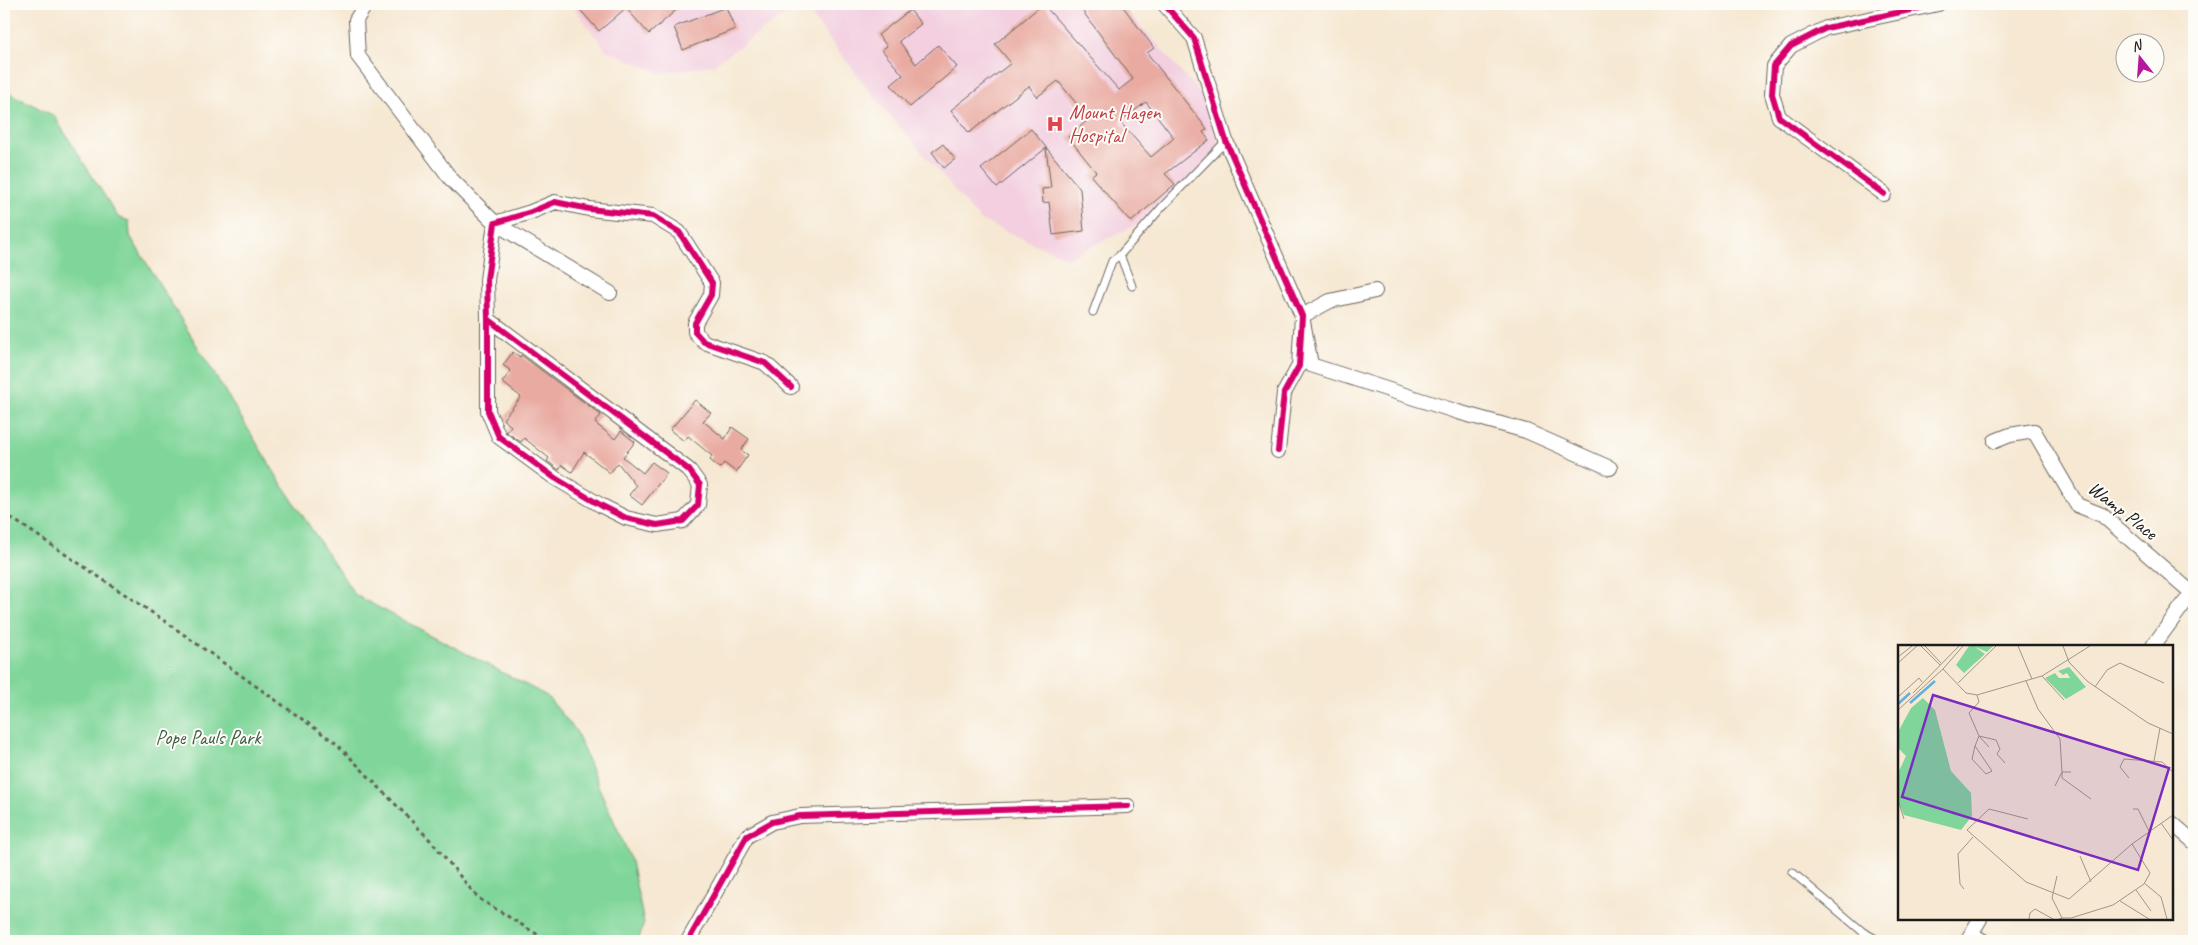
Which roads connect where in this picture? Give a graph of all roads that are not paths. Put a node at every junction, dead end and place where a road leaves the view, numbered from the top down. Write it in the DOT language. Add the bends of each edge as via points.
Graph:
graph roads {
  1 [pos="366,4"];
  2 [pos="1164,4"];
  3 [pos="1938,4"];
  4 [pos="1226,142"];
  5 [pos="1884,194"];
  6 [pos="495,223"];
  7 [pos="1120,255"];
  8 [pos="1132,286"];
  9 [pos="1375,291"];
  10 [pos="610,293"];
  11 [pos="1093,312"];
  12 [pos="1302,316"];
  13 [pos="488,319"];
  14 [pos="791,387"];
  15 [pos="1995,441"];
  16 [pos="1278,451"];
  17 [pos="1610,468"];
  18 [pos="2193,591"];
  19 [pos="2153,645"];
  20 [pos="1128,806"];
  21 [pos="2173,824"];
  22 [pos="2194,842"];
  23 [pos="1792,872"];
  24 [pos="1979,920"];
  25 [pos="1970,936"];
  26 [pos="688,941"];
  27 [pos="1880,941"];
  28 [pos="1990,941"];
  1 -- 6 [label="street" via="356,20 358,56 451,179"];
  2 -- 4 [label="street" via="1194,38"];
  3 -- 5 [label="street" via="1826,28 1791,46 1774,66 1772,94 1779,116"];
  4 -- 7 [label="lane" via="1162,206"];
  4 -- 12 [label="street"];
  6 -- 10 [label="street"];
  6 -- 13 [label="street" via="487,280"];
  6 -- 14 [label="street" via="555,202 653,216 679,232 712,282 711,295 695,323 695,332 704,342 765,363"];
  7 -- 8 [label="lane"];
  7 -- 11 [label="lane" via="1112,261"];
  9 -- 12 [label="street" via="1330,301"];
  12 -- 16 [label="street" via="1299,366 1284,393"];
  12 -- 17 [label="street" via="1311,365 1526,431"];
  13 -- 13 [label="street" via="689,470 700,485 698,505 683,521 657,525 626,518 555,478 500,437 488,411"];
  15 -- 18 [label="street, Wamp Place" via="2034,431 2077,505 2102,515"];
  18 -- 19 [label="street"];
  20 -- 26 [label="street" via="800,816 772,822 747,836"];
  21 -- 22 [label="street"];
  23 -- 27 [label="lane" via="1864,932"];
  24 -- 25 [label="street"];
  25 -- 28 [label="lane"];
}
